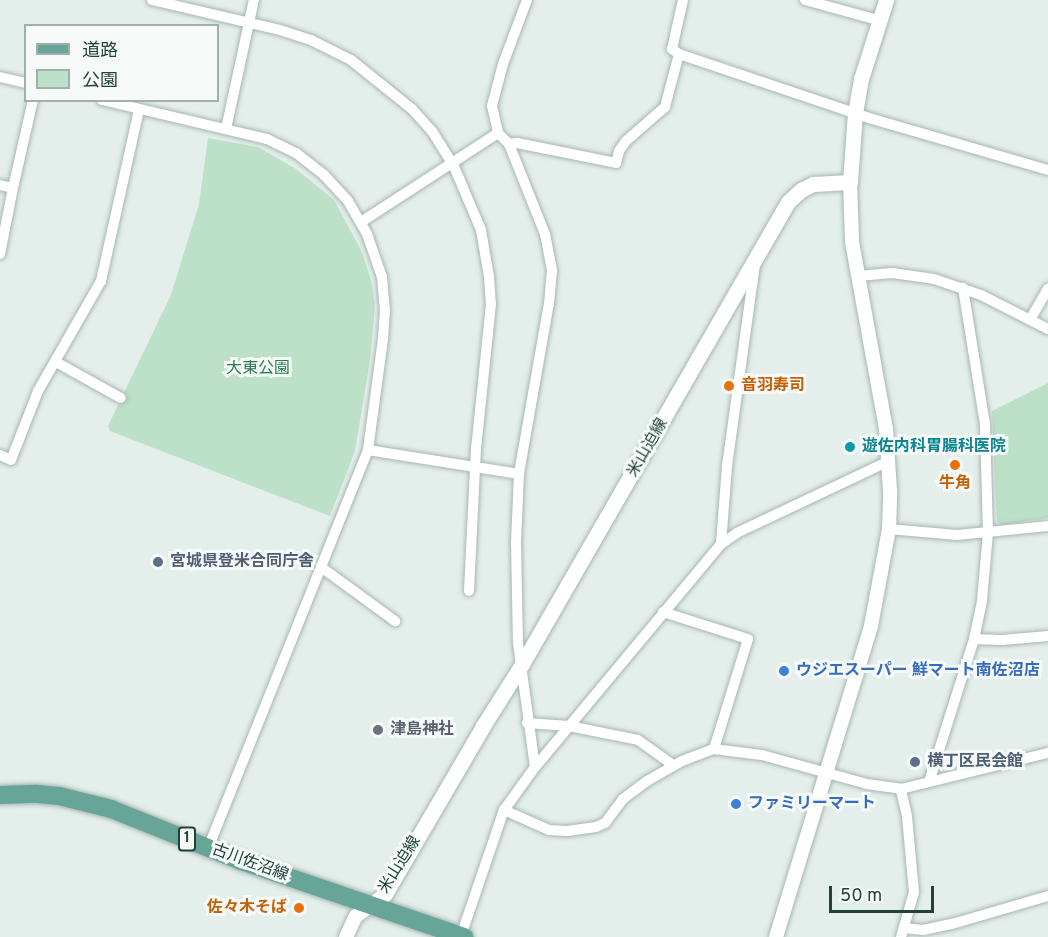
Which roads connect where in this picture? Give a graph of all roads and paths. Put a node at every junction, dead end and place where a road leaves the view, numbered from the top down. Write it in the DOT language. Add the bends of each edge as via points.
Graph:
graph roads {
  1 [pos="152,0"];
  2 [pos="254,0"];
  3 [pos="526,0"];
  4 [pos="683,0"];
  5 [pos="805,0"];
  6 [pos="886,0"];
  7 [pos="878,20"];
  8 [pos="249,22"];
  9 [pos="679,54"];
  10 [pos="0,76"];
  11 [pos="24,82"];
  12 [pos="33,102"];
  13 [pos="110,102"];
  14 [pos="139,109"];
  15 [pos="855,113"];
  16 [pos="226,129"];
  17 [pos="498,133"];
  18 [pos="509,144"];
  19 [pos="453,164"];
  20 [pos="1048,170"];
  21 [pos="850,182"];
  22 [pos="0,185"];
  23 [pos="13,188"];
  24 [pos="361,222"];
  25 [pos="0,254"];
  26 [pos="755,264"];
  27 [pos="858,276"];
  28 [pos="963,288"];
  29 [pos="1048,288"];
  30 [pos="1031,318"];
  31 [pos="1048,329"];
  32 [pos="56,362"];
  33 [pos="121,398"];
  34 [pos="368,450"];
  35 [pos="0,455"];
  36 [pos="889,461"];
  37 [pos="475,468"];
  38 [pos="519,474"];
  39 [pos="1048,526"];
  40 [pos="889,529"];
  41 [pos="988,534"];
  42 [pos="721,544"];
  43 [pos="321,567"];
  44 [pos="469,591"];
  45 [pos="663,612"];
  46 [pos="395,621"];
  47 [pos="1048,636"];
  48 [pos="974,639"];
  49 [pos="522,664"];
  50 [pos="527,723"];
  51 [pos="569,726"];
  52 [pos="714,749"];
  53 [pos="1048,753"];
  54 [pos="673,765"];
  55 [pos="535,767"];
  56 [pos="826,773"];
  57 [pos="929,782"];
  58 [pos="901,789"];
  59 [pos="0,795"];
  60 [pos="504,810"];
  61 [pos="208,848"];
  62 [pos="1048,896"];
  63 [pos="370,906"];
  64 [pos="902,933"];
  65 [pos="345,937"];
  66 [pos="462,937"];
  67 [pos="776,937"];
  1 -- 8 [label="street"];
  2 -- 8 [label="street"];
  3 -- 17 [label="street" via="492,106"];
  4 -- 9 [label="street" via="672,49"];
  5 -- 7 [label="street"];
  6 -- 7 [label="main road"];
  7 -- 15 [label="main road"];
  8 -- 16 [label="street"];
  8 -- 19 [label="street" via="311,40 351,60 412,109"];
  9 -- 15 [label="street"];
  9 -- 18 [label="street" via="665,107 626,141 616,163"];
  10 -- 11 [label="street"];
  12 -- 23 [label="street"];
  13 -- 14 [label="street"];
  14 -- 16 [label="street"];
  14 -- 32 [label="street" via="101,281"];
  15 -- 20 [label="street"];
  15 -- 21 [label="main road"];
  16 -- 24 [label="street" via="267,139 296,153 337,187"];
  17 -- 18 [label="street"];
  17 -- 19 [label="street"];
  18 -- 38 [label="street" via="544,234 552,270"];
  19 -- 24 [label="street"];
  19 -- 37 [label="street" via="477,219 489,277 491,323"];
  21 -- 26 [label="main road, 米山迫線" via="813,184 801,189 788,202"];
  21 -- 27 [label="street"];
  22 -- 23 [label="street"];
  23 -- 25 [label="street"];
  24 -- 34 [label="street" via="379,264 385,310"];
  26 -- 42 [label="street" via="727,466"];
  26 -- 49 [label="main road, 米山迫線"];
  27 -- 28 [label="street" via="892,273"];
  27 -- 36 [label="street"];
  28 -- 30 [label="street"];
  28 -- 41 [label="street" via="985,424"];
  29 -- 30 [label="street"];
  30 -- 31 [label="street"];
  32 -- 33 [label="street"];
  32 -- 35 [label="street" via="28,412 12,460"];
  34 -- 37 [label="street"];
  34 -- 43 [label="street"];
  36 -- 40 [label="street"];
  36 -- 42 [label="street"];
  37 -- 38 [label="street"];
  37 -- 44 [label="street"];
  38 -- 49 [label="street" via="516,585"];
  39 -- 41 [label="street"];
  40 -- 41 [label="street"];
  40 -- 56 [label="street" via="871,626"];
  41 -- 48 [label="street"];
  42 -- 45 [label="street"];
  43 -- 46 [label="street"];
  43 -- 61 [label="street"];
  45 -- 51 [label="street"];
  45 -- 52 [label="street" via="748,639"];
  47 -- 48 [label="street"];
  48 -- 57 [label="street"];
  49 -- 50 [label="street"];
  49 -- 63 [label="main road, 米山迫線" via="385,894"];
  50 -- 51 [label="street"];
  50 -- 55 [label="street"];
  51 -- 54 [label="street" via="638,741"];
  51 -- 55 [label="street"];
  52 -- 54 [label="street"];
  52 -- 56 [label="street" via="762,755"];
  53 -- 57 [label="street"];
  54 -- 60 [label="street" via="623,799 605,823 596,827 549,830"];
  55 -- 60 [label="street"];
  56 -- 58 [label="street"];
  56 -- 67 [label="street"];
  57 -- 58 [label="street"];
  58 -- 64 [label="street" via="914,892"];
  59 -- 61 [label="main road, 古川佐沼線 / 1" via="37,794 83,801"];
  60 -- 66 [label="street"];
  61 -- 63 [label="main road, 古川佐沼線 / 1"];
  62 -- 64 [label="street" via="952,924"];
  63 -- 65 [label="street" via="356,916"];
  63 -- 66 [label="main road, 古川佐沼線 / 1"];
}
